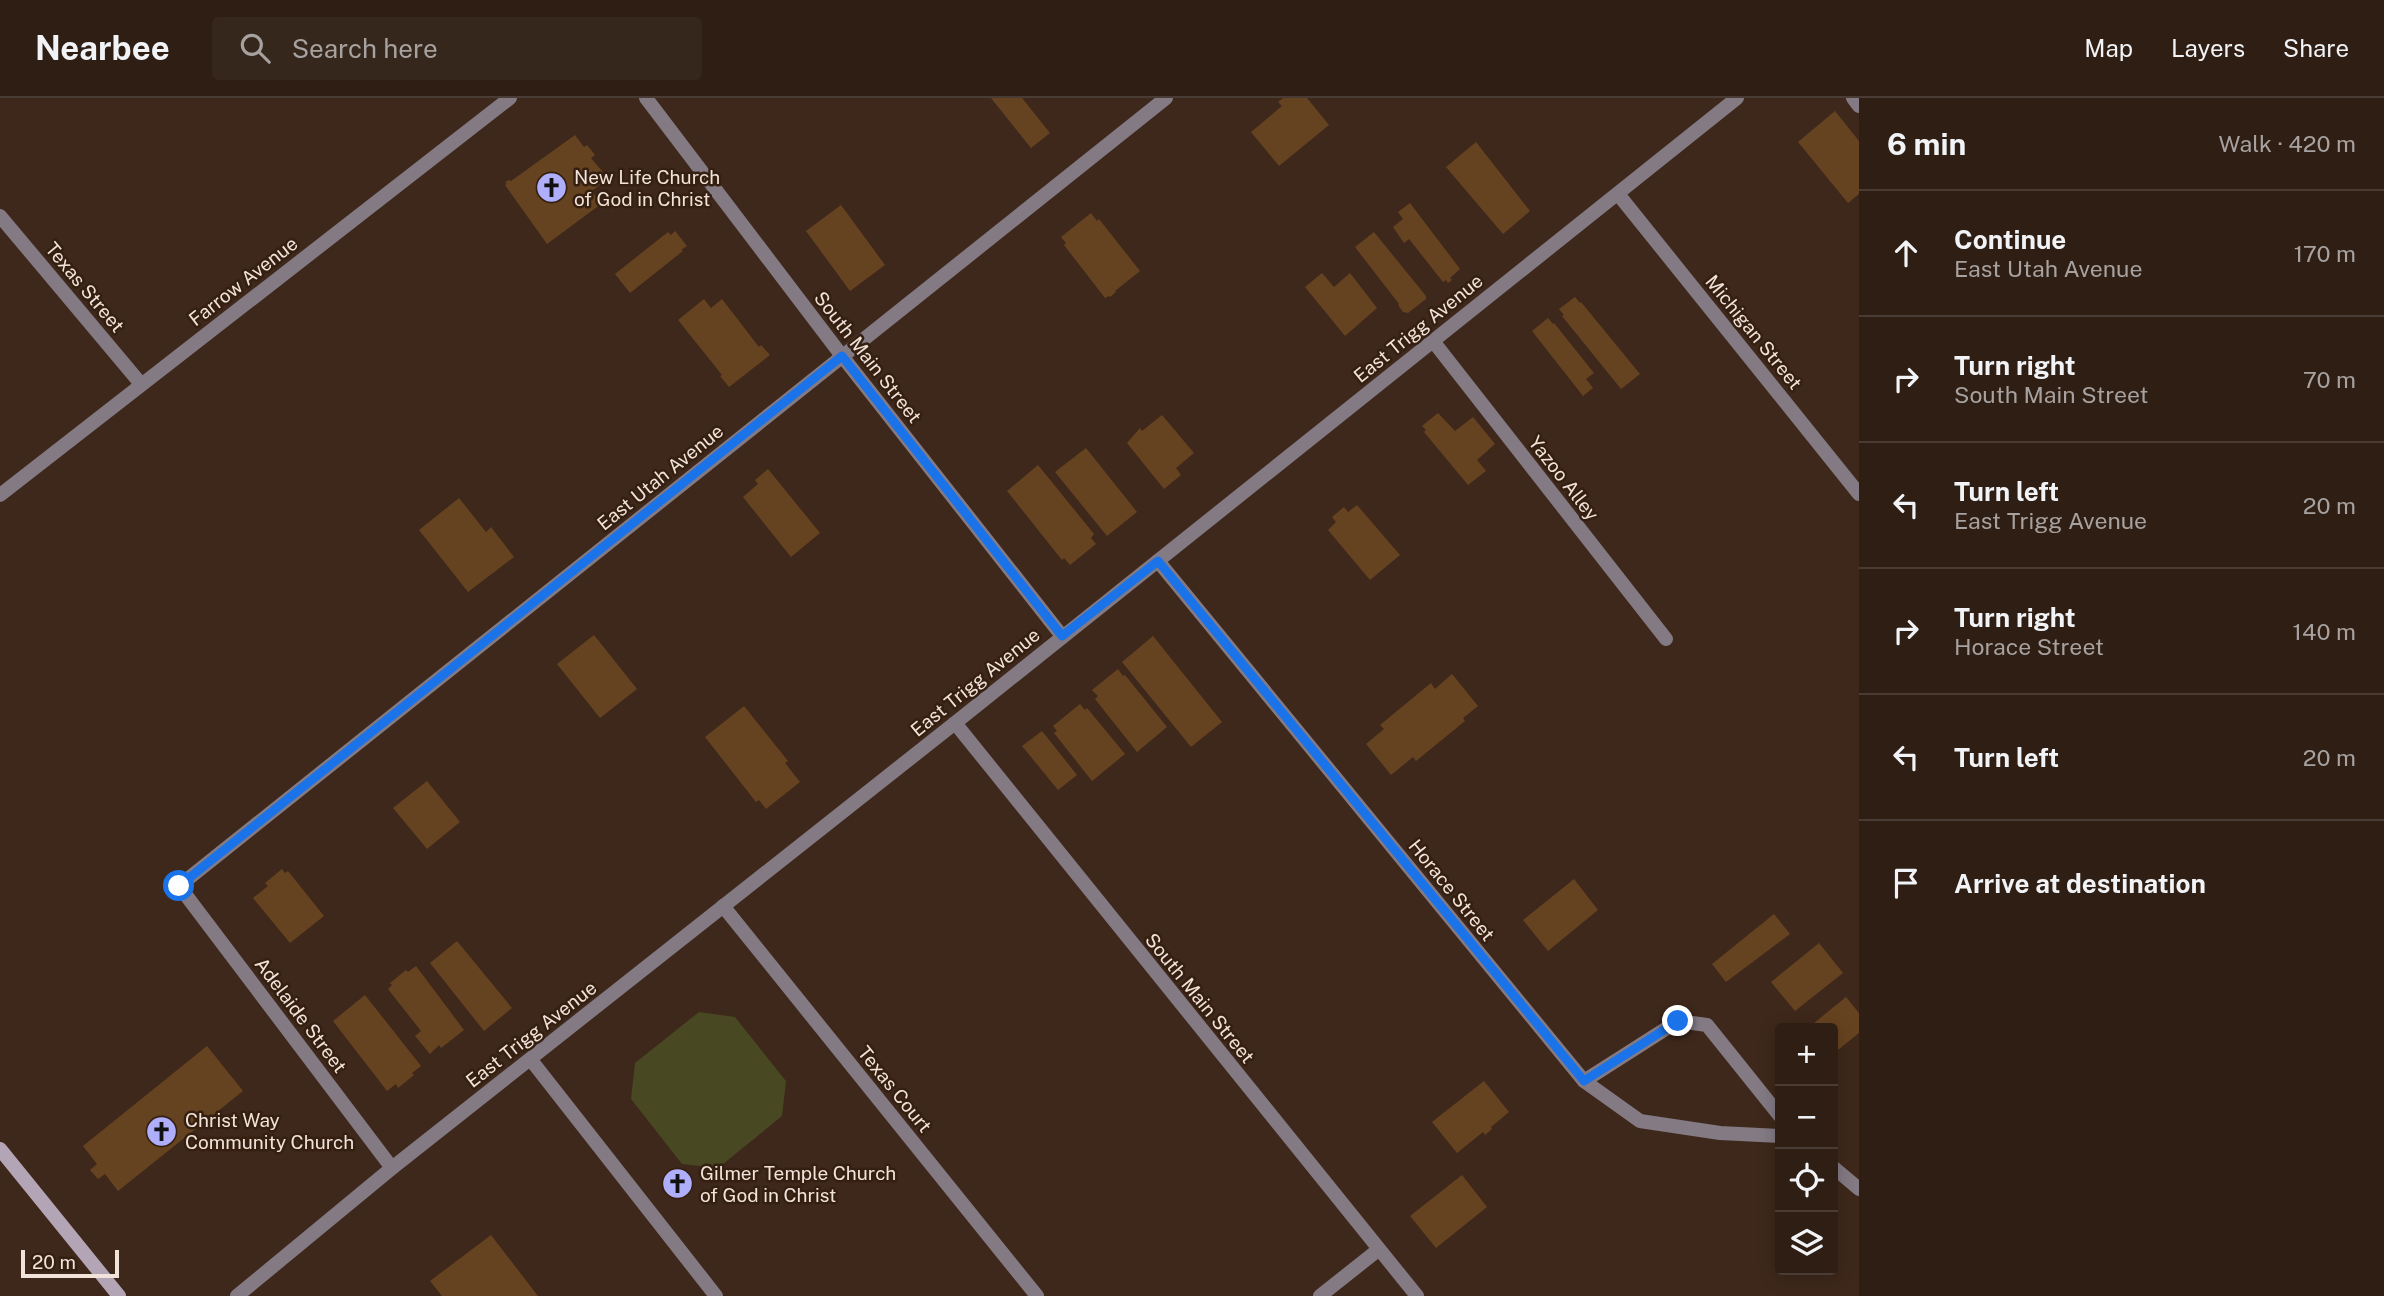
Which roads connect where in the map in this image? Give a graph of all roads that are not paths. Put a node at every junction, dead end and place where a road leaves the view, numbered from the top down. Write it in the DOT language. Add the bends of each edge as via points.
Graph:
graph roads {
  1 [pos="510,98"];
  2 [pos="646,98"];
  3 [pos="1166,98"];
  4 [pos="1737,98"];
  5 [pos="1853,98"];
  6 [pos="1859,106"];
  7 [pos="1618,194"];
  8 [pos="0,216"];
  9 [pos="1433,341"];
  10 [pos="842,356"];
  11 [pos="141,384"];
  12 [pos="1859,494"];
  13 [pos="0,495"];
  14 [pos="1158,561"];
  15 [pos="1062,636"];
  16 [pos="1666,639"];
  17 [pos="955,723"];
  18 [pos="179,886"];
  19 [pos="723,906"];
  20 [pos="531,1060"];
  21 [pos="1584,1081"];
  22 [pos="1775,1110"];
  23 [pos="1775,1136"];
  24 [pos="0,1149"];
  25 [pos="392,1168"];
  26 [pos="1838,1171"];
  27 [pos="1859,1189"];
  28 [pos="1378,1250"];
  29 [pos="119,1296"];
  30 [pos="237,1296"];
  31 [pos="716,1296"];
  32 [pos="1037,1296"];
  33 [pos="1320,1296"];
  34 [pos="1417,1296"];
  1 -- 11 [label="street, Farrow Avenue"];
  2 -- 10 [label="street, South Main Street"];
  3 -- 10 [label="street, East Utah Avenue"];
  4 -- 7 [label="street, East Trigg Avenue"];
  5 -- 6 [label="street"];
  7 -- 9 [label="street, East Trigg Avenue"];
  7 -- 12 [label="street, Michigan Street"];
  8 -- 11 [label="street, Texas Street"];
  9 -- 14 [label="street, East Trigg Avenue"];
  9 -- 16 [label="street, Yazoo Alley"];
  10 -- 15 [label="street, South Main Street"];
  10 -- 18 [label="street, East Utah Avenue"];
  11 -- 13 [label="street, Farrow Avenue"];
  14 -- 15 [label="street, East Trigg Avenue"];
  14 -- 21 [label="street, Horace Street"];
  15 -- 17 [label="street, East Trigg Avenue"];
  17 -- 19 [label="street, East Trigg Avenue"];
  17 -- 28 [label="street, South Main Street"];
  18 -- 25 [label="street, Adelaide Street"];
  19 -- 20 [label="street, East Trigg Avenue"];
  19 -- 32 [label="street, Texas Court"];
  20 -- 25 [label="street, East Trigg Avenue"];
  20 -- 31 [label="street"];
  21 -- 22 [label="street" via="1678,1021 1707,1025"];
  21 -- 23 [label="street, Horace Street" via="1640,1121"];
  24 -- 29 [label="main road"];
  25 -- 30 [label="street, East Trigg Avenue"];
  26 -- 27 [label="street"];
  28 -- 33 [label="street"];
  28 -- 34 [label="street, South Main Street"];
}
